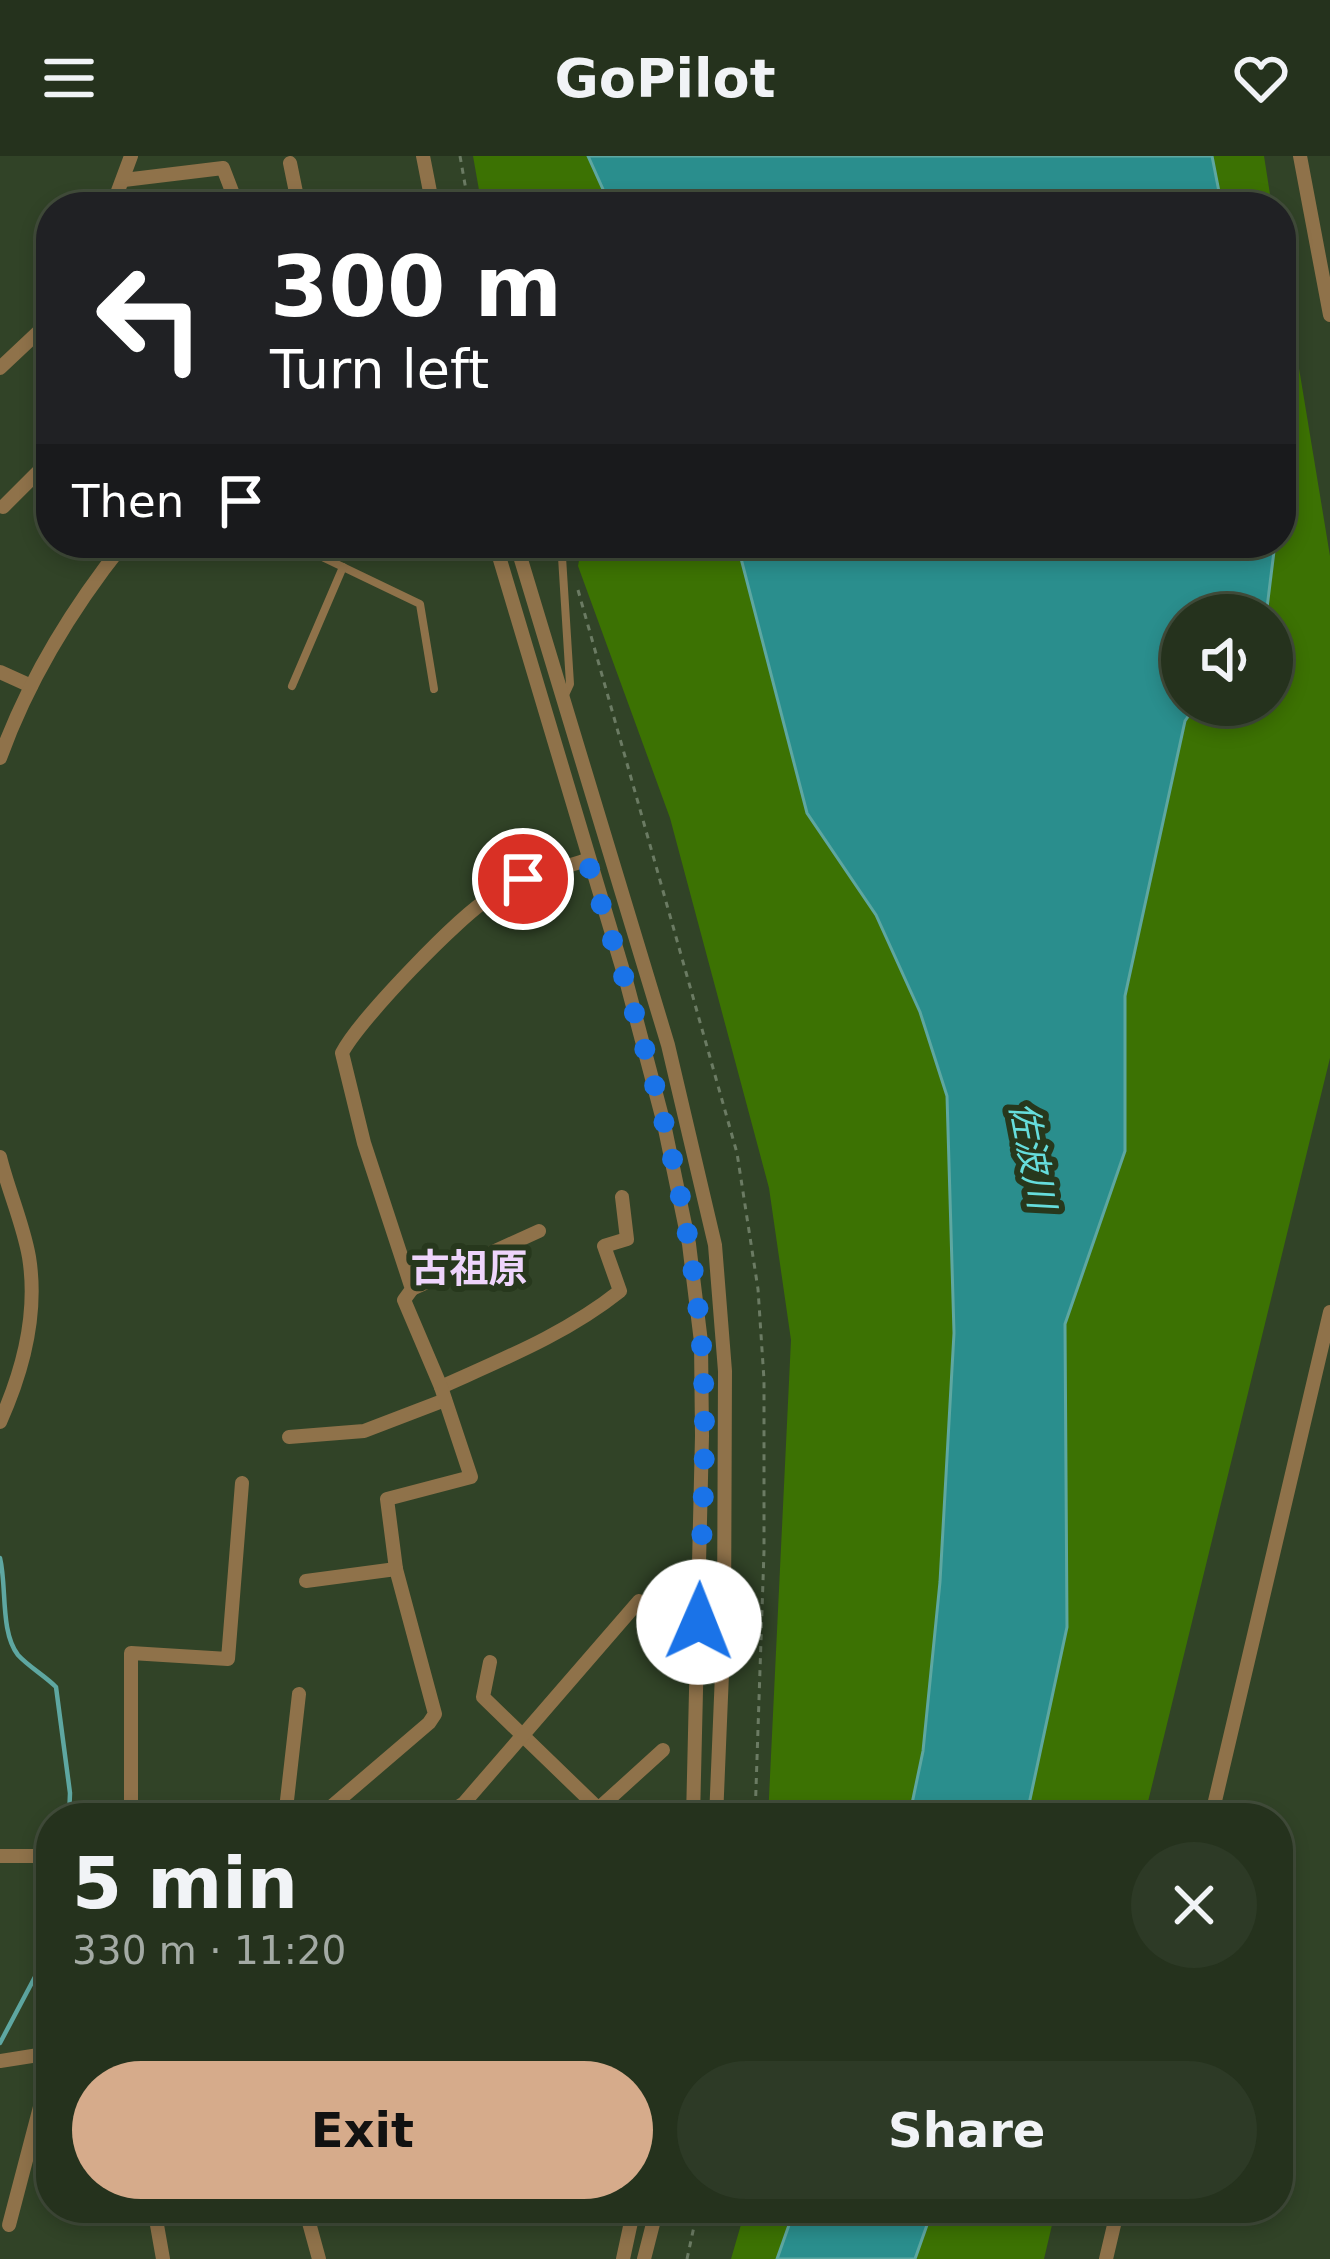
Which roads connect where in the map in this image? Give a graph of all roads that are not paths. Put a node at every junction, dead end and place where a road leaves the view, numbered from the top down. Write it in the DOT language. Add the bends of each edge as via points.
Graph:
graph roads {
  1 [pos="131,156"];
  2 [pos="423,156"];
  3 [pos="1300,156"];
  4 [pos="290,163"];
  5 [pos="124,180"];
  6 [pos="119,192"];
  7 [pos="232,192"];
  8 [pos="295,192"];
  9 [pos="430,192"];
  10 [pos="1330,315"];
  11 [pos="36,334"];
  12 [pos="0,368"];
  13 [pos="36,474"];
  14 [pos="3,507"];
  15 [pos="112,558"];
  16 [pos="324,558"];
  17 [pos="499,558"];
  18 [pos="521,558"];
  19 [pos="562,558"];
  20 [pos="343,568"];
  21 [pos="0,672"];
  22 [pos="31,686"];
  23 [pos="292,686"];
  24 [pos="434,689"];
  25 [pos="564,697"];
  26 [pos="0,758"];
  27 [pos="587,860"];
  28 [pos="0,1157"];
  29 [pos="622,1197"];
  30 [pos="539,1231"];
  31 [pos="412,1289"];
  32 [pos="1330,1312"];
  33 [pos="443,1393"];
  34 [pos="0,1422"];
  35 [pos="289,1438"];
  36 [pos="242,1484"];
  37 [pos="396,1569"];
  38 [pos="306,1581"];
  39 [pos="639,1601"];
  40 [pos="490,1662"];
  41 [pos="299,1694"];
  42 [pos="522,1736"];
  43 [pos="663,1750"];
  44 [pos="131,1803"];
  45 [pos="287,1803"];
  46 [pos="336,1803"];
  47 [pos="464,1803"];
  48 [pos="592,1803"];
  49 [pos="613,1803"];
  50 [pos="693,1803"];
  51 [pos="717,1803"];
  52 [pos="1215,1803"];
  53 [pos="0,1856"];
  54 [pos="36,1856"];
  55 [pos="36,2055"];
  56 [pos="0,2061"];
  57 [pos="36,2122"];
  58 [pos="157,2223"];
  59 [pos="309,2223"];
  60 [pos="631,2223"];
  61 [pos="653,2223"];
  62 [pos="1114,2223"];
  63 [pos="9,2225"];
  64 [pos="163,2259"];
  65 [pos="319,2259"];
  66 [pos="623,2259"];
  67 [pos="644,2259"];
  68 [pos="1106,2259"];
  1 -- 5 [label="street"];
  2 -- 9 [label="street"];
  3 -- 10 [label="street"];
  4 -- 8 [label="street"];
  5 -- 6 [label="street"];
  5 -- 7 [label="street" via="223,168"];
  11 -- 12 [label="street"];
  13 -- 14 [label="street"];
  15 -- 22 [label="street"];
  16 -- 20 [label="lane"];
  17 -- 27 [label="street"];
  18 -- 25 [label="street"];
  19 -- 25 [label="lane" via="570,684"];
  20 -- 23 [label="lane"];
  20 -- 24 [label="lane" via="420,604"];
  21 -- 22 [label="street"];
  22 -- 26 [label="street"];
  25 -- 51 [label="street" via="668,1045 715,1246 725,1371"];
  27 -- 31 [label="street" via="523,879 484,901 382,1000 342,1053"];
  27 -- 50 [label="street" via="664,1124 701,1342"];
  28 -- 34 [label="street" via="29,1256 31,1299 21,1374"];
  29 -- 33 [label="street" via="627,1239 604,1246 620,1292"];
  30 -- 31 [label="street"];
  31 -- 33 [label="street" via="404,1300"];
  32 -- 52 [label="street"];
  33 -- 35 [label="street" via="364,1431"];
  33 -- 37 [label="street" via="471,1478 386,1498"];
  36 -- 44 [label="street" via="228,1659 131,1653"];
  37 -- 38 [label="street"];
  37 -- 46 [label="street" via="435,1714"];
  39 -- 42 [label="street"];
  40 -- 42 [label="street" via="483,1696"];
  41 -- 45 [label="street"];
  42 -- 47 [label="street"];
  42 -- 48 [label="street"];
  43 -- 49 [label="street"];
  53 -- 54 [label="street"];
  55 -- 56 [label="street"];
  57 -- 63 [label="street"];
  58 -- 64 [label="street"];
  59 -- 65 [label="street"];
  60 -- 66 [label="street"];
  61 -- 67 [label="street"];
  62 -- 68 [label="street"];
}
